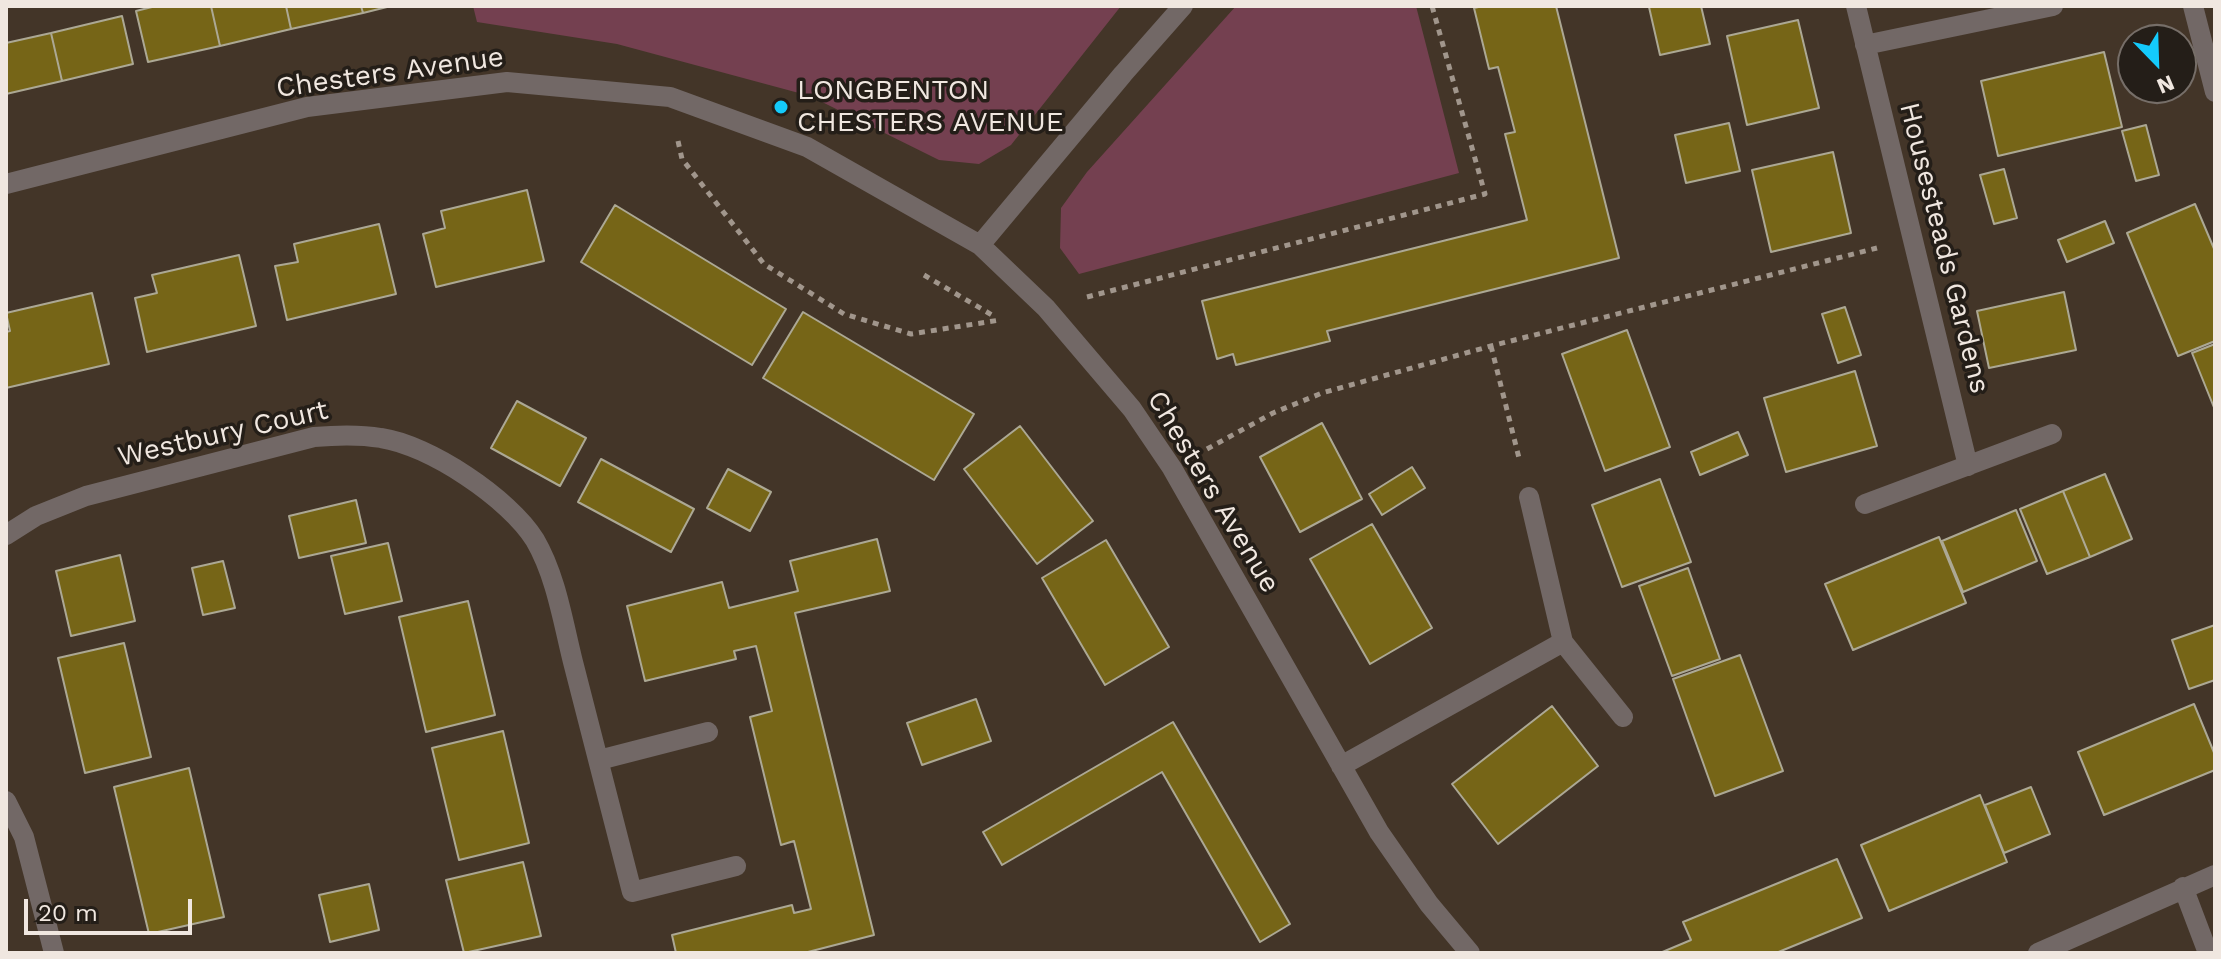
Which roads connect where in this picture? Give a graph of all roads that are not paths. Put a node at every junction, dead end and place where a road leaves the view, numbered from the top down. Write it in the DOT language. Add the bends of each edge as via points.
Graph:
graph roads {
  1 [pos="1183,6"];
  2 [pos="1856,6"];
  3 [pos="2053,6"];
  4 [pos="2193,6"];
  5 [pos="1865,45"];
  6 [pos="2215,92"];
  7 [pos="6,184"];
  8 [pos="980,245"];
  9 [pos="2052,434"];
  10 [pos="1968,466"];
  11 [pos="1529,497"];
  12 [pos="1865,504"];
  13 [pos="6,535"];
  14 [pos="1563,642"];
  15 [pos="1623,717"];
  16 [pos="708,732"];
  17 [pos="599,760"];
  18 [pos="1341,766"];
  19 [pos="6,801"];
  20 [pos="736,866"];
  21 [pos="2215,875"];
  22 [pos="2183,887"];
  23 [pos="54,953"];
  24 [pos="1470,953"];
  25 [pos="2038,953"];
  26 [pos="2208,953"];
  1 -- 8 [label="street"];
  2 -- 5 [label="street, Housesteads Gardens"];
  3 -- 5 [label="street"];
  4 -- 6 [label="street"];
  5 -- 10 [label="street, Housesteads Gardens"];
  7 -- 8 [label="street, Chesters Avenue" via="307,107 507,82 670,97 807,147"];
  8 -- 18 [label="street, Chesters Avenue" via="1046,308 1132,409 1172,468"];
  9 -- 10 [label="street"];
  10 -- 12 [label="street"];
  11 -- 14 [label="street"];
  13 -- 17 [label="street, Westbury Court" via="86,496 314,437 384,438 417,449 501,501 535,540 555,590"];
  14 -- 15 [label="street"];
  14 -- 18 [label="street"];
  16 -- 17 [label="street"];
  17 -- 20 [label="street, Westbury Court" via="632,892"];
  18 -- 24 [label="street, Chesters Avenue" via="1379,832"];
  19 -- 23 [label="street" via="24,837"];
  21 -- 22 [label="street"];
  22 -- 25 [label="street"];
  22 -- 26 [label="street"];
}
